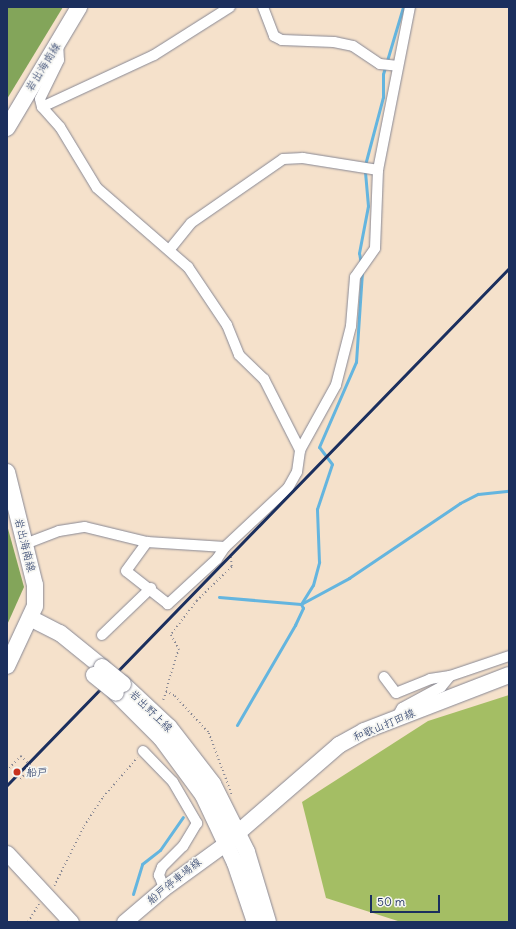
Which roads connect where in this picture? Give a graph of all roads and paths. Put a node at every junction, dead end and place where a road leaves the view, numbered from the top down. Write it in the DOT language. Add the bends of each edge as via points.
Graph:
graph roads {
  1 [pos="79,7"];
  2 [pos="230,7"];
  3 [pos="263,7"];
  4 [pos="410,7"];
  5 [pos="58,42"];
  6 [pos="398,66"];
  7 [pos="42,107"];
  8 [pos="7,128"];
  9 [pos="378,170"];
  10 [pos="170,249"];
  11 [pos="300,450"];
  12 [pos="7,472"];
  13 [pos="147,542"];
  14 [pos="25,544"];
  15 [pos="225,547"];
  16 [pos="151,588"];
  17 [pos="32,619"];
  18 [pos="102,635"];
  19 [pos="509,656"];
  20 [pos="7,666"];
  21 [pos="509,675"];
  22 [pos="450,676"];
  23 [pos="384,678"];
  24 [pos="120,689"];
  25 [pos="166,691"];
  26 [pos="163,700"];
  27 [pos="396,718"];
  28 [pos="142,751"];
  29 [pos="9,768"];
  30 [pos="20,779"];
  31 [pos="232,797"];
  32 [pos="238,833"];
  33 [pos="226,843"];
  34 [pos="7,853"];
  35 [pos="164,888"];
  36 [pos="46,895"];
  37 [pos="28,922"];
  38 [pos="71,922"];
  39 [pos="124,922"];
  40 [pos="255,922"];
  41 [pos="268,922"];
  1 -- 5 [label="main road, 岩出海南線"];
  2 -- 7 [label="street" via="154,55"];
  3 -- 6 [label="street" via="274,36 282,40 334,42 352,46 380,64"];
  4 -- 6 [label="street"];
  5 -- 7 [label="street" via="59,60 40,99"];
  5 -- 8 [label="main road, 岩出海南線"];
  6 -- 9 [label="street"];
  7 -- 10 [label="street" via="60,127 97,188"];
  9 -- 10 [label="street" via="303,158 283,159 191,223"];
  9 -- 11 [label="street" via="375,248 355,277 351,326 336,385"];
  10 -- 11 [label="street" via="188,267 227,325 239,355 264,379"];
  11 -- 15 [label="street" via="297,472 288,488"];
  12 -- 14 [label="main road, 岩出海南線"];
  13 -- 14 [label="street" via="85,527 59,531"];
  13 -- 15 [label="street"];
  13 -- 16 [label="street" via="126,571"];
  14 -- 17 [label="main road, 岩出海南線" via="35,585"];
  15 -- 16 [label="street" via="217,559 168,604"];
  15 -- 25 [label="path" via="232,567 198,601 172,635 179,649"];
  16 -- 18 [label="street"];
  17 -- 20 [label="main road"];
  17 -- 24 [label="main road, 岩出野上線, bridge"];
  19 -- 22 [label="street"];
  21 -- 27 [label="main road, 和歌山打田線"];
  22 -- 23 [label="street" via="430,679 396,693"];
  22 -- 27 [label="street" via="441,687 402,708"];
  24 -- 32 [label="main road, 岩出野上線" via="191,752"];
  24 -- 33 [label="main road, 岩出野上線" via="203,795"];
  25 -- 26 [label="path"];
  25 -- 31 [label="path" via="175,696 209,733 234,792"];
  27 -- 32 [label="main road, 和歌山打田線" via="339,745"];
  28 -- 35 [label="street" via="173,782 198,823 183,846 162,867 159,874"];
  28 -- 36 [label="path" via="103,797 56,885"];
  29 -- 30 [label="path, bridge" via="21,756 32,768"];
  32 -- 33 [label="main road, 和歌山打田線"];
  32 -- 41 [label="main road" via="247,852"];
  33 -- 35 [label="main road, 船戸停車場線"];
  33 -- 40 [label="main road"];
  34 -- 36 [label="main road"];
  35 -- 39 [label="main road, 船戸停車場線"];
  36 -- 37 [label="path"];
  36 -- 38 [label="main road"];
}
